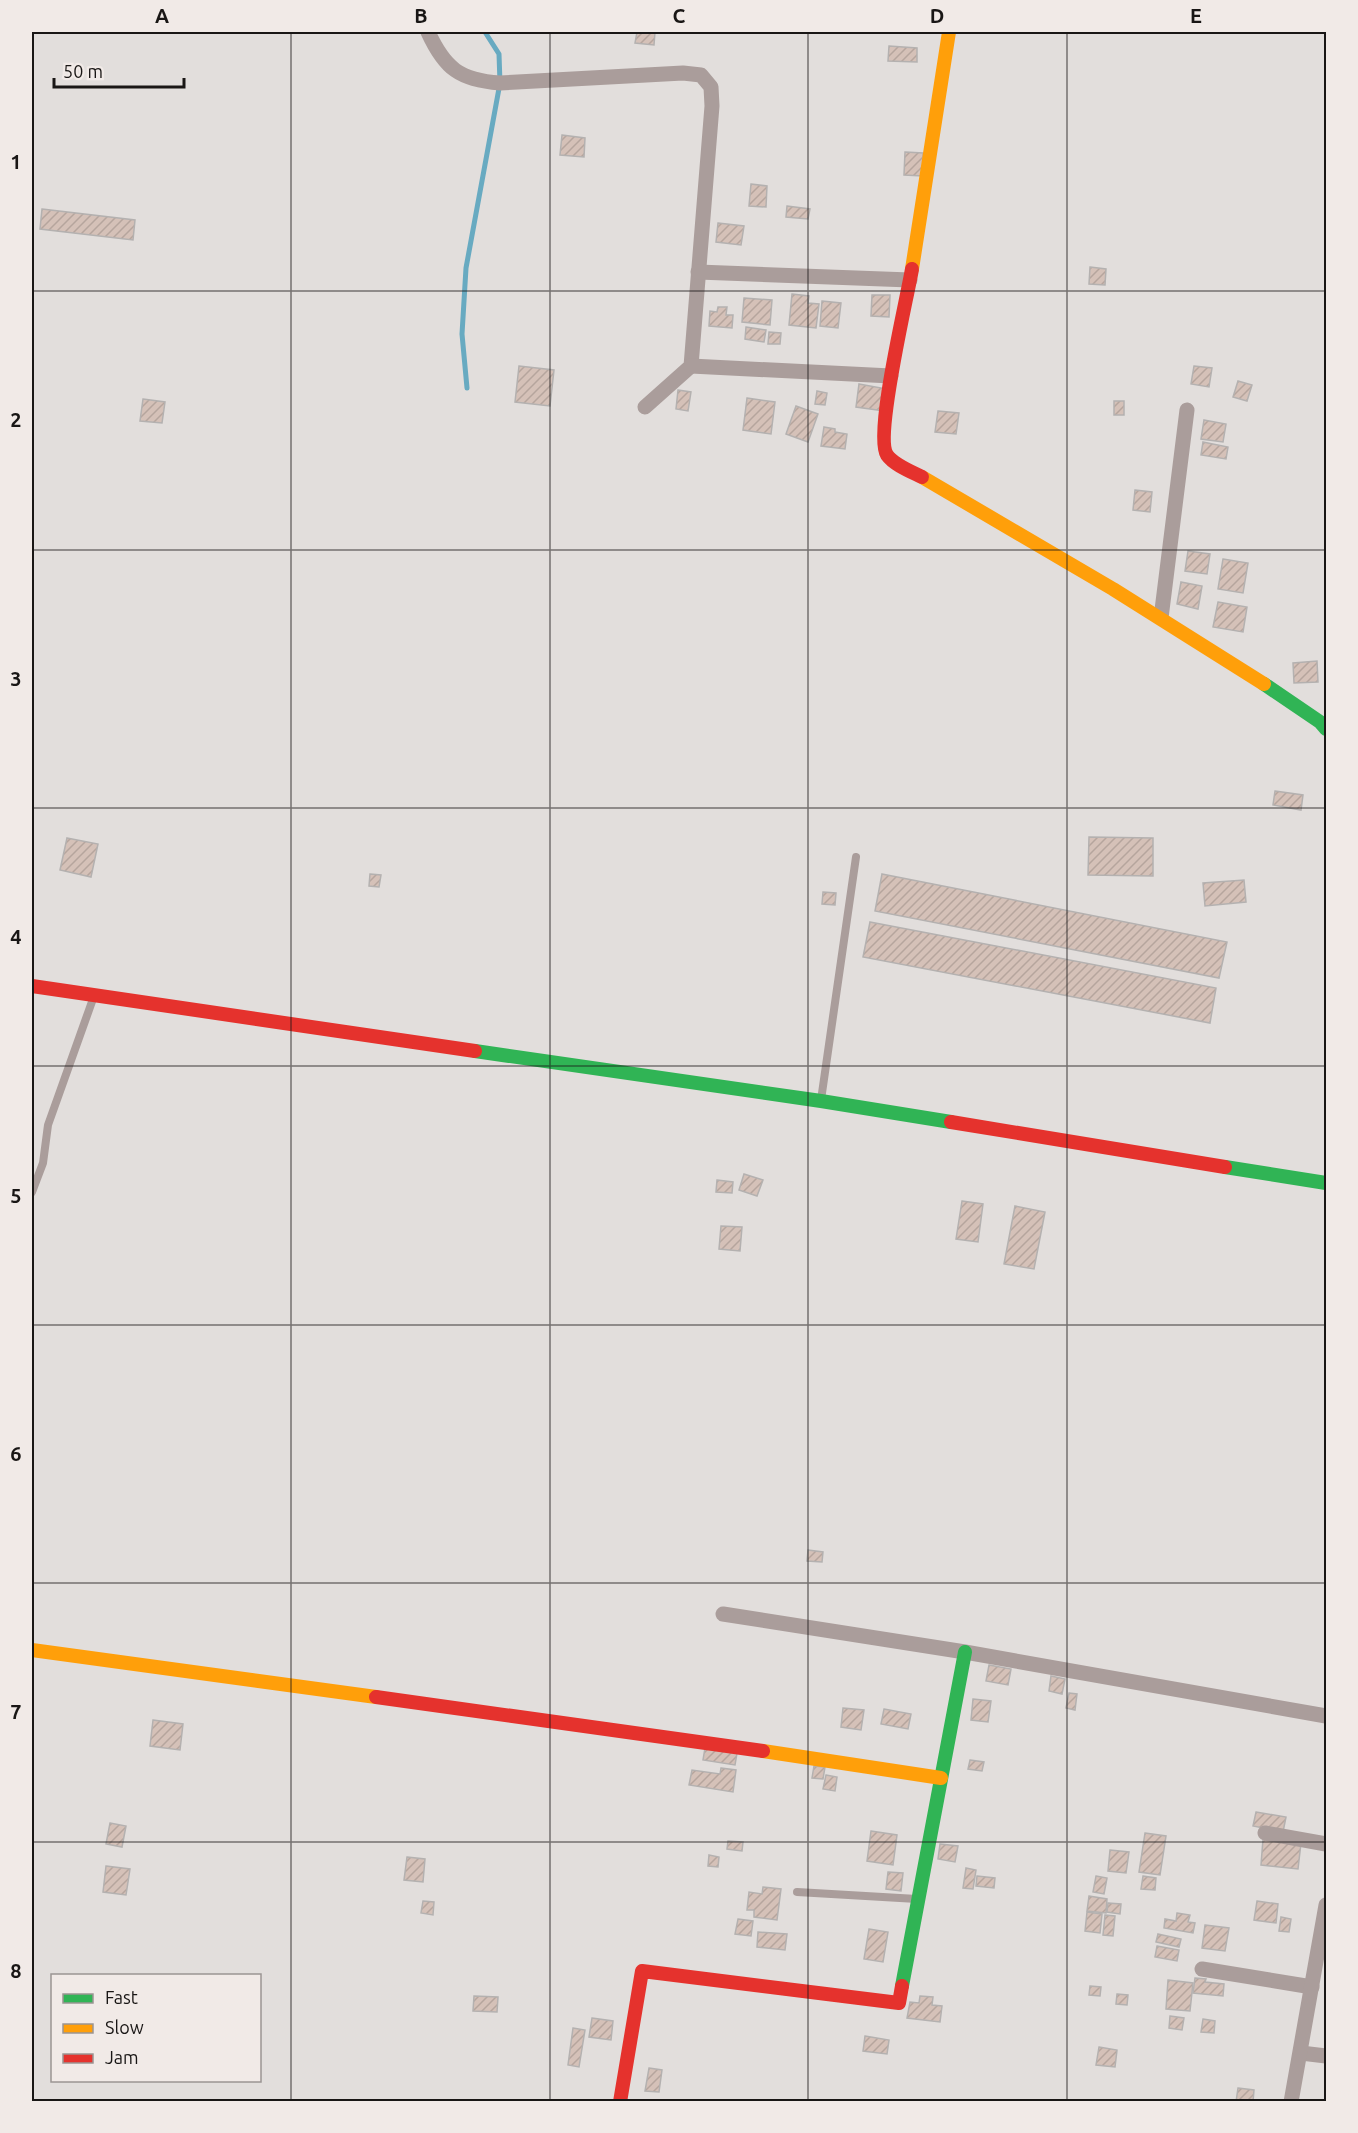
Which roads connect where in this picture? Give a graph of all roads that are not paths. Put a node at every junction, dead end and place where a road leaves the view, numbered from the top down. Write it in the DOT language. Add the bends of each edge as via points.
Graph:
graph roads {
  1 [pos="428,32"];
  2 [pos="949,32"];
  3 [pos="698,272"];
  4 [pos="910,280"];
  5 [pos="691,366"];
  6 [pos="891,376"];
  7 [pos="645,407"];
  8 [pos="1187,410"];
  9 [pos="1161,618"];
  10 [pos="1324,723"];
  11 [pos="856,857"];
  12 [pos="32,986"];
  13 [pos="94,995"];
  14 [pos="821,1101"];
  15 [pos="1326,1183"];
  16 [pos="32,1192"];
  17 [pos="723,1614"];
  18 [pos="32,1650"];
  19 [pos="965,1652"];
  20 [pos="1326,1716"];
  21 [pos="941,1778"];
  22 [pos="1265,1833"];
  23 [pos="1326,1844"];
  24 [pos="797,1892"];
  25 [pos="919,1899"];
  26 [pos="1326,1905"];
  27 [pos="1202,1969"];
  28 [pos="1312,1987"];
  29 [pos="1300,2052"];
  30 [pos="1326,2056"];
  31 [pos="620,2102"];
  32 [pos="1291,2102"];
  1 -- 3 [label="street" via="446,64 464,77 479,81 701,75 711,87 712,106"];
  2 -- 4 [label="street"];
  3 -- 4 [label="street"];
  3 -- 5 [label="street"];
  4 -- 6 [label="street"];
  5 -- 6 [label="street"];
  5 -- 7 [label="street"];
  6 -- 9 [label="street" via="883,437 888,457"];
  8 -- 9 [label="street"];
  9 -- 10 [label="street"];
  11 -- 14 [label="lane"];
  12 -- 13 [label="street"];
  13 -- 14 [label="street"];
  13 -- 16 [label="lane" via="48,1125 43,1163"];
  14 -- 15 [label="street"];
  17 -- 19 [label="street"];
  18 -- 21 [label="street"];
  19 -- 20 [label="street"];
  19 -- 21 [label="street"];
  21 -- 25 [label="street"];
  22 -- 23 [label="street"];
  24 -- 25 [label="lane"];
  25 -- 31 [label="street" via="899,2003 642,1971"];
  26 -- 28 [label="street"];
  27 -- 28 [label="street"];
  28 -- 29 [label="street"];
  29 -- 30 [label="street"];
  29 -- 32 [label="street"];
}
